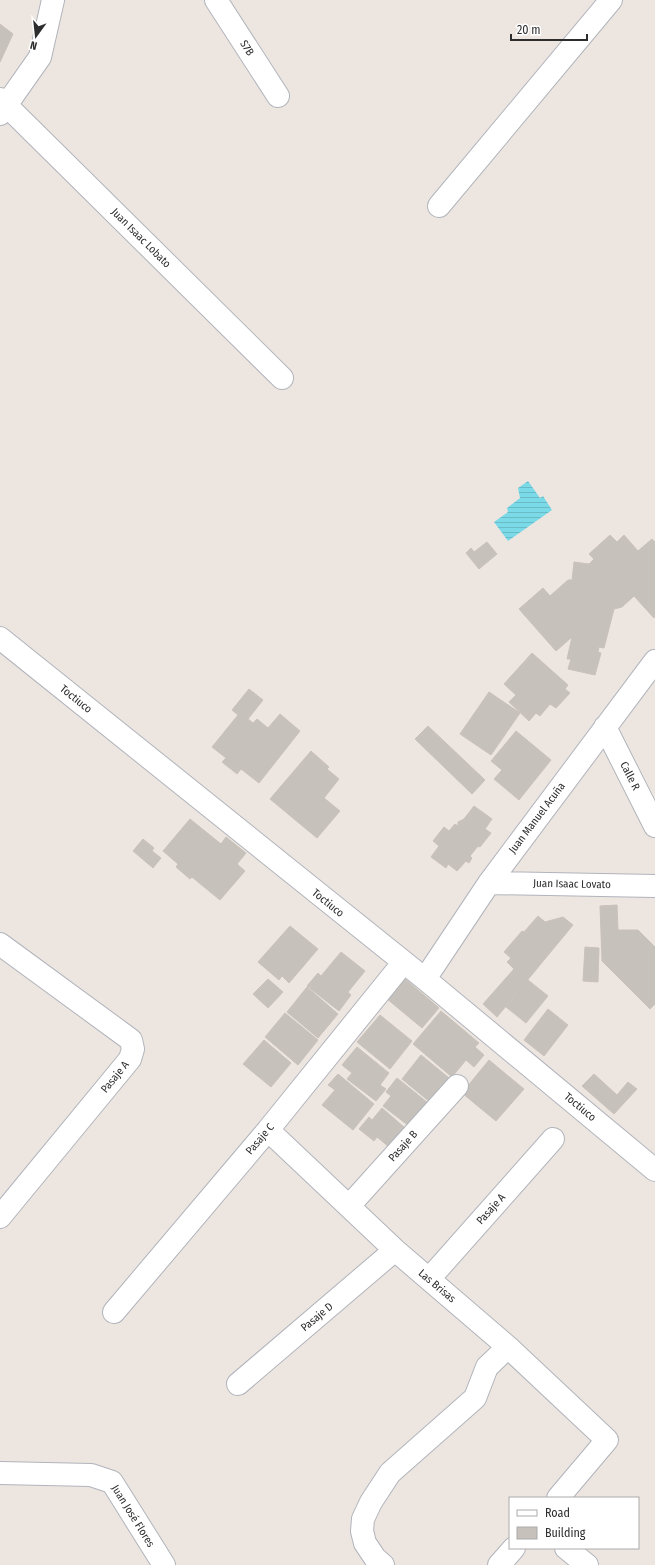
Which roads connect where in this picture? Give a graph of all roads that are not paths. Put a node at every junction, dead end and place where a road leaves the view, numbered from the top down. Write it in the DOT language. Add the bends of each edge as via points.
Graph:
graph roads {
  1 [pos="53,0"];
  2 [pos="216,0"];
  3 [pos="611,0"];
  4 [pos="278,96"];
  5 [pos="2,106"];
  6 [pos="439,206"];
  7 [pos="282,378"];
  8 [pos="0,638"];
  9 [pos="655,661"];
  10 [pos="605,727"];
  11 [pos="655,826"];
  12 [pos="489,883"];
  13 [pos="655,886"];
  14 [pos="0,944"];
  15 [pos="403,963"];
  16 [pos="425,979"];
  17 [pos="457,1086"];
  18 [pos="268,1130"];
  19 [pos="553,1139"];
  20 [pos="655,1170"];
  21 [pos="349,1206"];
  22 [pos="0,1216"];
  23 [pos="395,1250"];
  24 [pos="429,1279"];
  25 [pos="114,1312"];
  26 [pos="508,1347"];
  27 [pos="238,1384"];
  28 [pos="0,1473"];
  29 [pos="559,1497"];
  30 [pos="513,1549"];
  31 [pos="567,1549"];
  32 [pos="164,1565"];
  33 [pos="383,1565"];
  34 [pos="499,1565"];
  35 [pos="587,1565"];
  1 -- 5 [label="street" via="40,57"];
  2 -- 4 [label="street, S7B"];
  3 -- 6 [label="street"];
  5 -- 7 [label="street, Juan Isaac Lobato"];
  8 -- 15 [label="street, Toctiuco"];
  9 -- 10 [label="street, Juan Manuel Acuña"];
  10 -- 11 [label="street, Calle R"];
  10 -- 12 [label="street, Juan Manuel Acuña"];
  12 -- 13 [label="street, Juan Isaac Lovato"];
  12 -- 16 [label="street, Juan Manuel Acuña"];
  14 -- 22 [label="street, Pasaje A" via="131,1040 133,1049 130,1059"];
  15 -- 16 [label="street, Toctiuco"];
  15 -- 18 [label="street, Pasaje C"];
  16 -- 20 [label="street, Toctiuco"];
  17 -- 21 [label="street, Pasaje B"];
  18 -- 21 [label="street, Las Brisas"];
  18 -- 25 [label="street, Pasaje C"];
  19 -- 24 [label="street, Pasaje A"];
  21 -- 23 [label="street, Las Brisas"];
  23 -- 24 [label="street, Las Brisas"];
  23 -- 27 [label="street, Pasaje D"];
  24 -- 26 [label="street, Las Brisas"];
  26 -- 29 [label="street, Las Brisas" via="607,1440"];
  26 -- 33 [label="street" via="487,1367 474,1398 390,1472 371,1502 363,1518 362,1531 365,1543"];
  28 -- 32 [label="street, Juan José Flores" via="91,1475 112,1482"];
  30 -- 34 [label="street"];
  31 -- 35 [label="street"];
}
